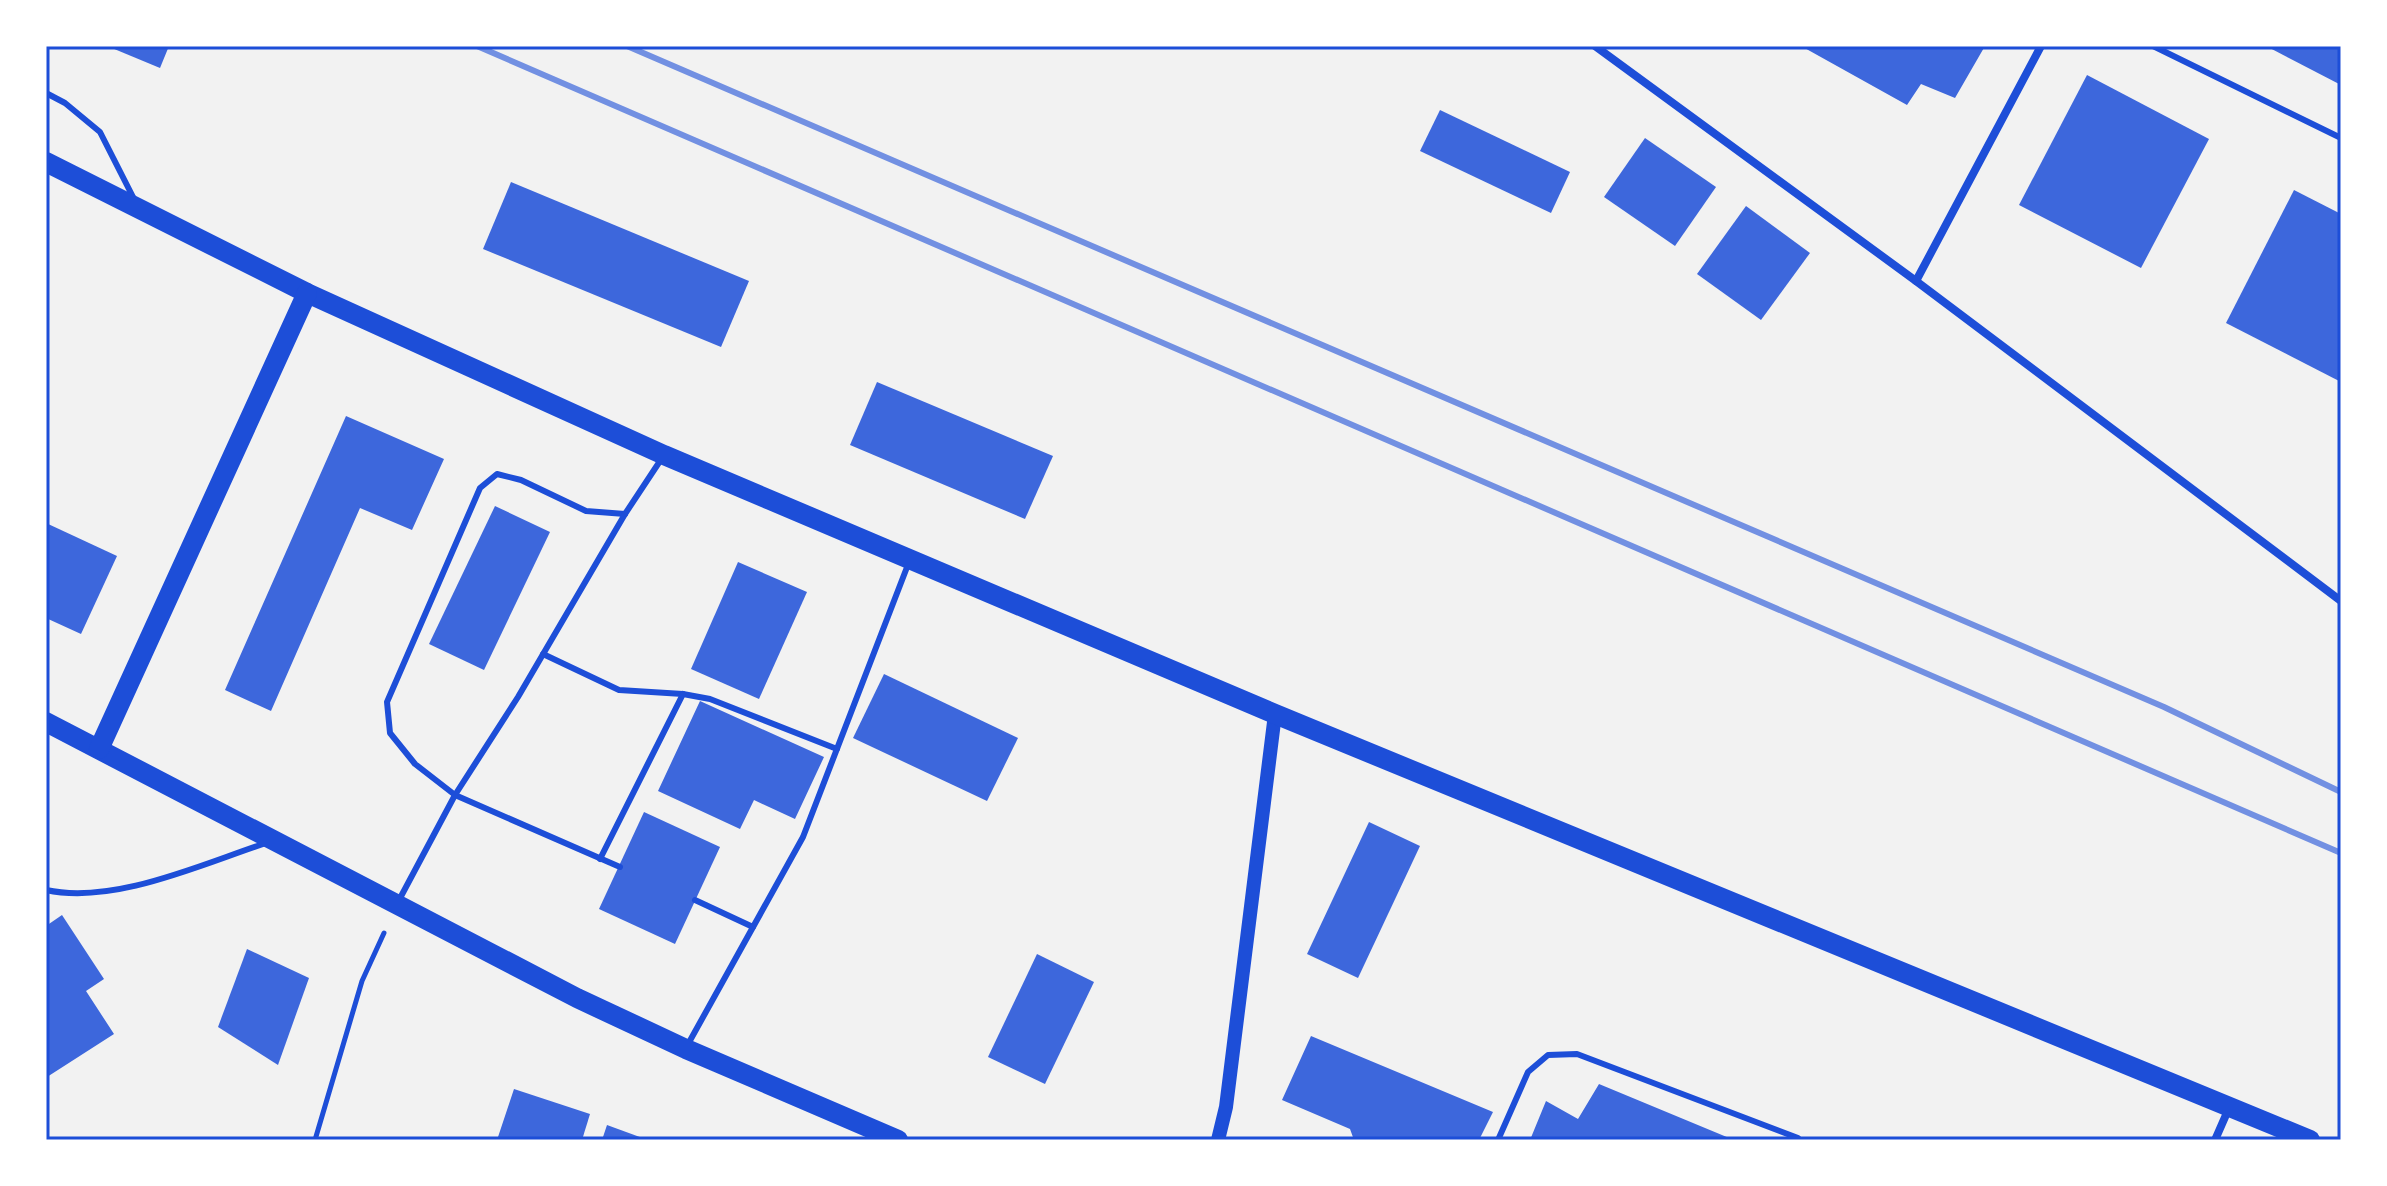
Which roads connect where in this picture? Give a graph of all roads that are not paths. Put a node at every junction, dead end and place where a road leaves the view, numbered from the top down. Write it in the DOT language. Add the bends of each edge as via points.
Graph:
graph roads {
  1 [pos="1595,46"];
  2 [pos="2041,46"];
  3 [pos="2153,46"];
  4 [pos="46,93"];
  5 [pos="2341,138"];
  6 [pos="46,162"];
  7 [pos="139,209"];
  8 [pos="1916,281"];
  9 [pos="307,293"];
  10 [pos="664,455"];
  11 [pos="625,514"];
  12 [pos="910,559"];
  13 [pos="2341,601"];
  14 [pos="543,654"];
  15 [pos="683,694"];
  16 [pos="1275,714"];
  17 [pos="46,722"];
  18 [pos="99,749"];
  19 [pos="837,749"];
  20 [pos="455,795"];
  21 [pos="274,840"];
  22 [pos="600,859"];
  23 [pos="620,867"];
  24 [pos="46,890"];
  25 [pos="695,900"];
  26 [pos="397,905"];
  27 [pos="753,927"];
  28 [pos="686,1049"];
  29 [pos="2229,1107"];
  30 [pos="1798,1138"];
  31 [pos="898,1140"];
  32 [pos="1218,1140"];
  33 [pos="1498,1140"];
  34 [pos="2215,1140"];
  35 [pos="2310,1140"];
  1 -- 8 [label="street"];
  2 -- 8 [label="street"];
  3 -- 5 [label="lane"];
  4 -- 7 [label="lane" via="100,132"];
  6 -- 7 [label="main road"];
  7 -- 9 [label="main road"];
  8 -- 13 [label="street"];
  9 -- 10 [label="main road"];
  9 -- 18 [label="main road"];
  10 -- 11 [label="lane"];
  10 -- 12 [label="main road"];
  11 -- 14 [label="lane"];
  11 -- 20 [label="lane" via="586,511 497,474 480,488 387,702 390,733 415,764"];
  12 -- 16 [label="main road"];
  12 -- 19 [label="lane"];
  14 -- 15 [label="lane" via="619,690"];
  14 -- 20 [label="lane"];
  15 -- 19 [label="lane" via="710,699"];
  15 -- 22 [label="lane"];
  16 -- 29 [label="main road"];
  16 -- 32 [label="street"];
  17 -- 18 [label="main road"];
  18 -- 21 [label="main road"];
  19 -- 27 [label="lane" via="803,837"];
  20 -- 22 [label="lane"];
  20 -- 26 [label="lane"];
  21 -- 24 [label="lane" via="150,881 68,895"];
  21 -- 26 [label="main road"];
  22 -- 23 [label="lane"];
  25 -- 27 [label="lane"];
  26 -- 28 [label="main road"];
  27 -- 28 [label="lane"];
  28 -- 31 [label="main road"];
  29 -- 34 [label="street"];
  29 -- 35 [label="main road"];
  30 -- 33 [label="lane" via="1577,1054 1548,1055 1528,1072"];
}
